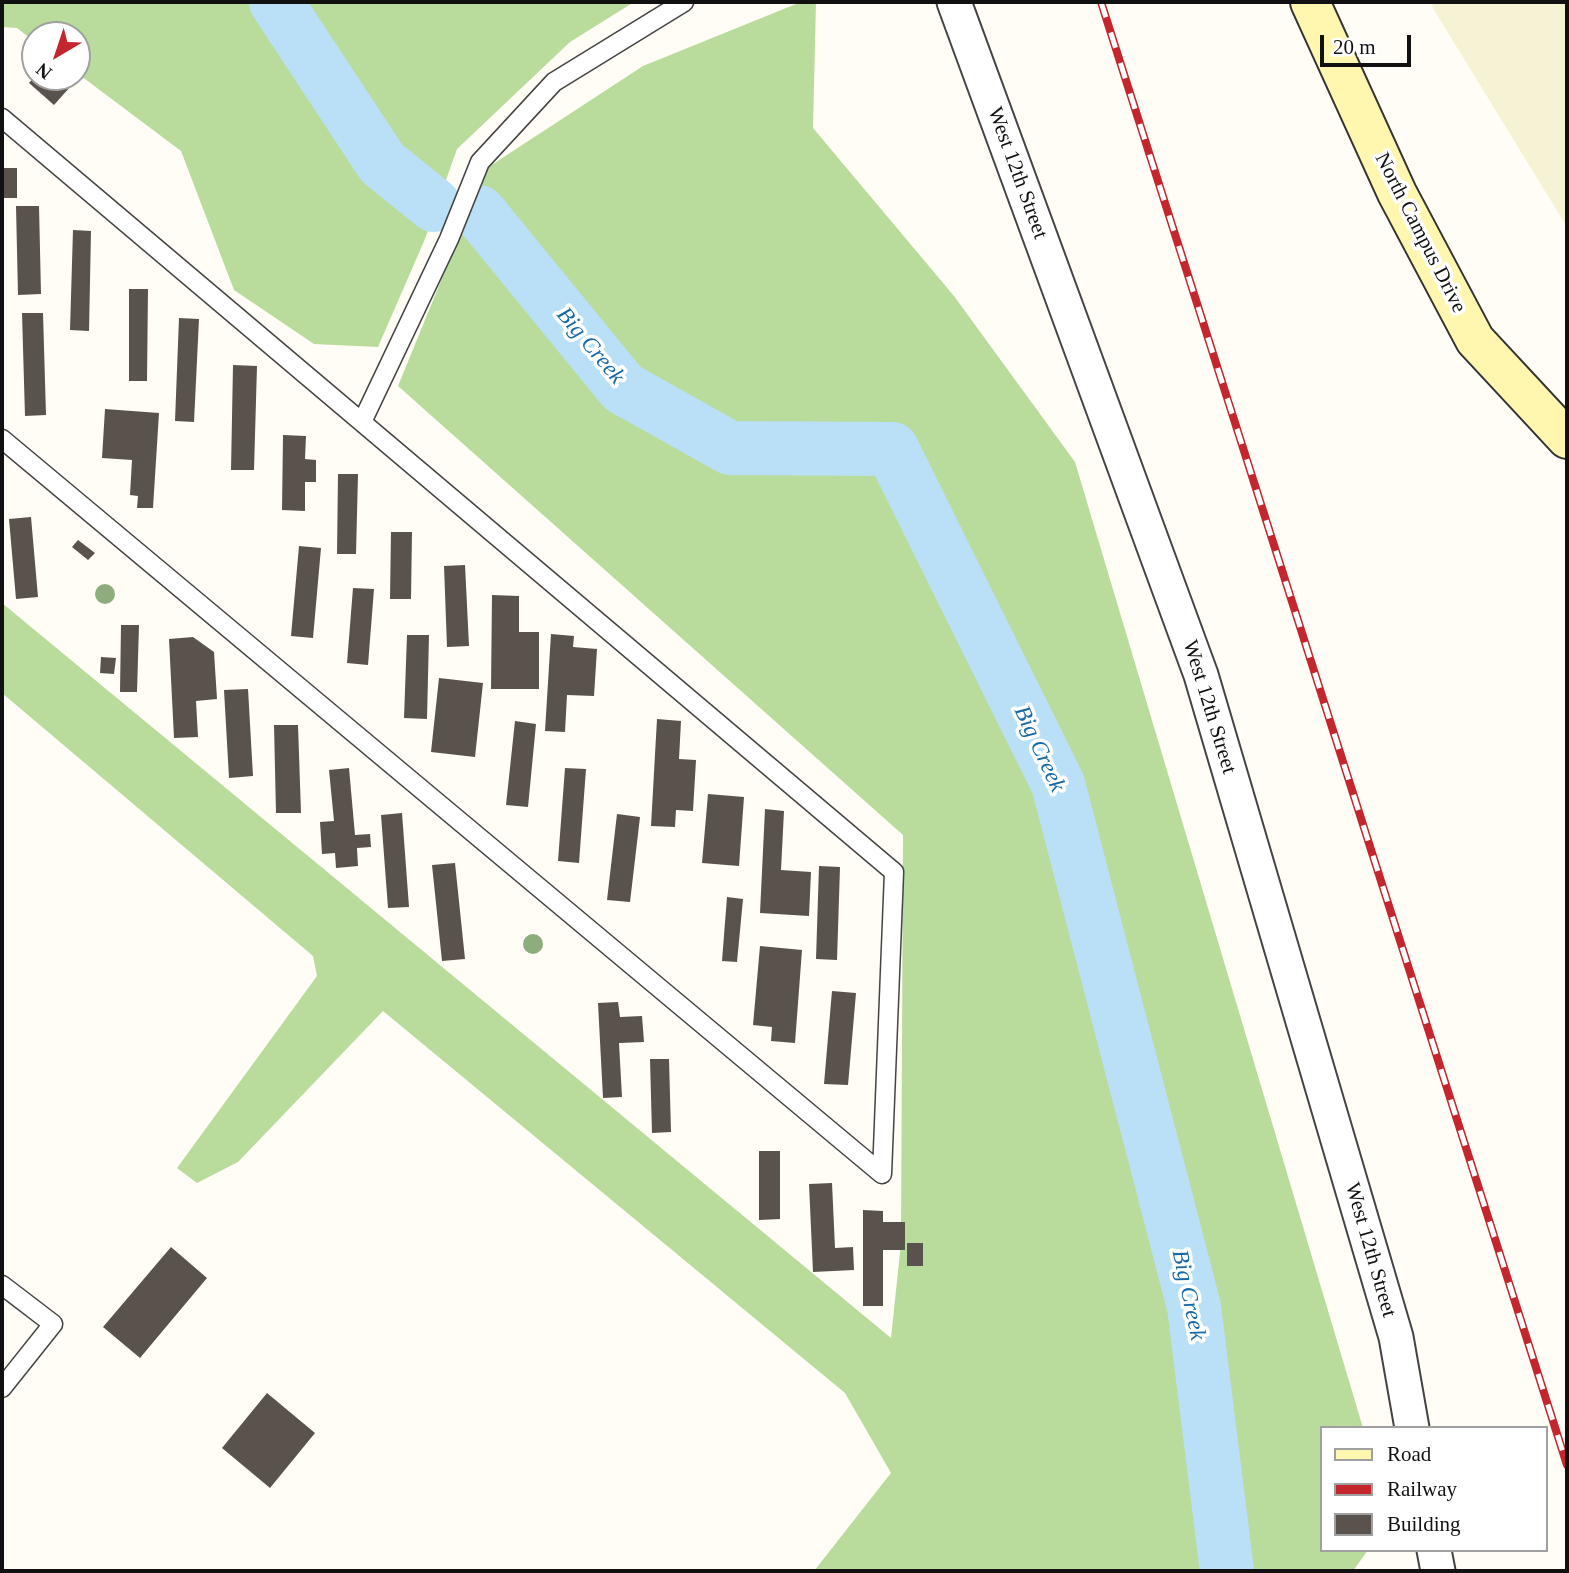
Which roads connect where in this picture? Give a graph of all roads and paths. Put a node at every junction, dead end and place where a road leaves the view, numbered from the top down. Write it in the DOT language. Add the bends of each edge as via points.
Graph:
graph roads {
  1 [pos="684,2"];
  2 [pos="954,2"];
  3 [pos="1310,2"];
  4 [pos="2,118"];
  5 [pos="362,422"];
  6 [pos="2,439"];
  7 [pos="1567,439"];
  8 [pos="2,1285"];
  9 [pos="2,1388"];
  10 [pos="1412,1426"];
  11 [pos="1434,1552"];
  12 [pos="1438,1571"];
  1 -- 5 [label="lane" via="554,82 480,162 449,239"];
  2 -- 10 [label="street, West 12th Street" via="1201,675 1396,1337"];
  3 -- 7 [label="main road, North Campus Drive" via="1397,193 1475,340"];
  4 -- 5 [label="lane"];
  5 -- 6 [label="lane" via="894,872 882,1174"];
  8 -- 9 [label="lane" via="53,1324"];
  11 -- 12 [label="street"];
}
